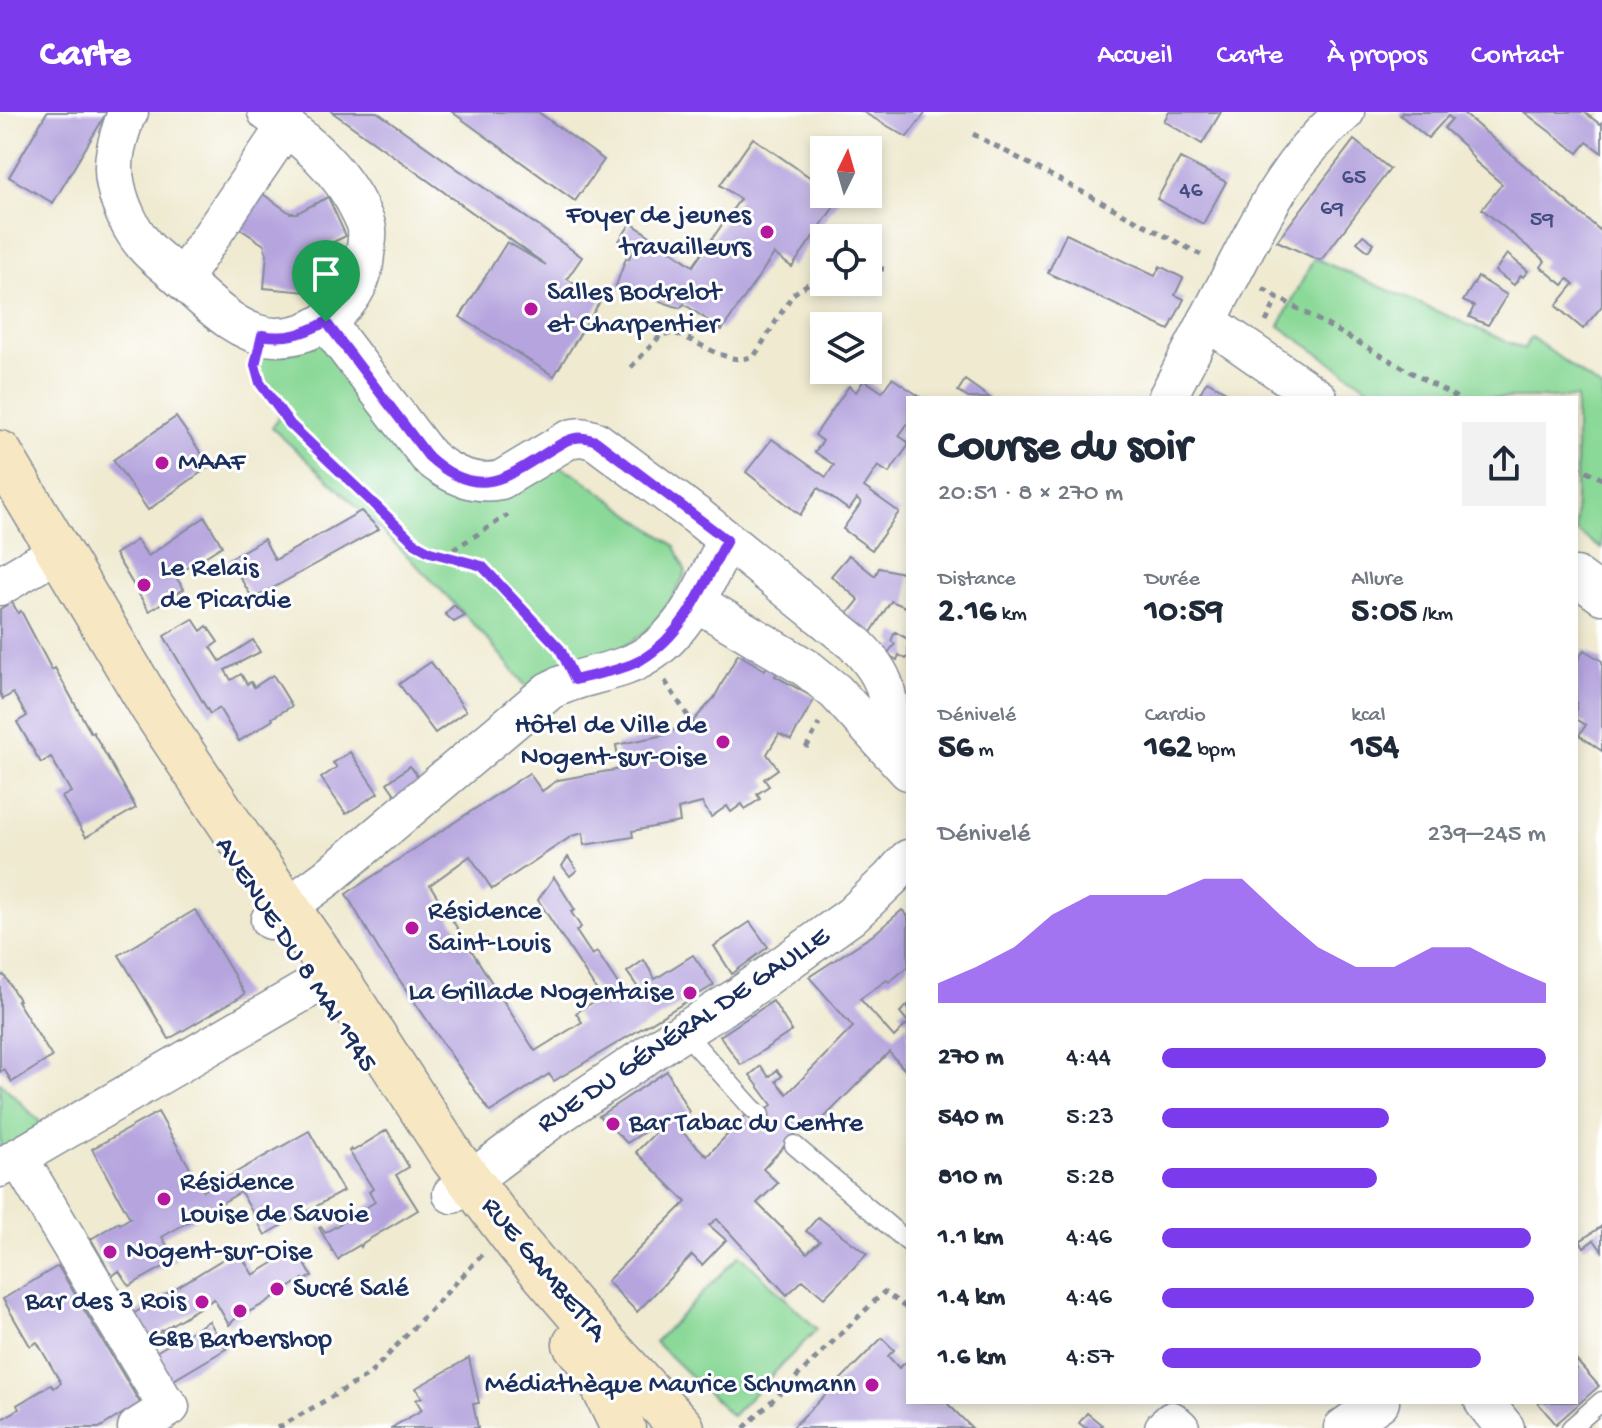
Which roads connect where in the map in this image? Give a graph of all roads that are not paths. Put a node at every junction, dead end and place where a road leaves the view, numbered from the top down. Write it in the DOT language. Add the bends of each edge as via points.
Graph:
graph roads {
  1 [pos="1345,112"];
  2 [pos="125,113"];
  3 [pos="277,119"];
  4 [pos="1313,128"];
  5 [pos="182,279"];
  6 [pos="1207,321"];
  7 [pos="326,322"];
  8 [pos="1168,396"];
  9 [pos="1315,396"];
  10 [pos="0,453"];
  11 [pos="727,540"];
  12 [pos="58,552"];
  13 [pos="0,586"];
  14 [pos="696,602"];
  15 [pos="898,759"];
  16 [pos="902,878"];
  17 [pos="278,914"];
  18 [pos="313,986"];
  19 [pos="683,1031"];
  20 [pos="760,1115"];
  21 [pos="794,1145"];
  22 [pos="9,1162"];
  23 [pos="461,1188"];
  24 [pos="906,1240"];
  25 [pos="1602,1401"];
  26 [pos="1377,1404"];
  27 [pos="1486,1404"];
  28 [pos="648,1422"];
  29 [pos="137,1428"];
  30 [pos="1164,1428"];
  31 [pos="1180,1428"];
  32 [pos="1343,1428"];
  33 [pos="1505,1428"];
  34 [pos="1571,1428"];
  1 -- 4 [label="street" via="1328,127"];
  2 -- 5 [label="street" via="115,150 115,184 144,245"];
  3 -- 5 [label="street"];
  3 -- 7 [label="street" via="336,172 368,228 359,286"];
  4 -- 6 [label="street"];
  5 -- 7 [label="street" via="233,322 262,335 303,334"];
  6 -- 8 [label="street"];
  6 -- 9 [label="street"];
  7 -- 11 [label="street" via="439,466 489,482 513,474 574,437 584,437"];
  10 -- 12 [label="main road, AVENUE DU 8 MAI 1945"];
  11 -- 14 [label="street"];
  11 -- 15 [label="street" via="867,655 888,693"];
  12 -- 13 [label="street"];
  12 -- 17 [label="main road, AVENUE DU 8 MAI 1945"];
  14 -- 15 [label="street" via="816,675"];
  14 -- 17 [label="street" via="668,639 647,655 561,685 537,700"];
  16 -- 19 [label="street, RUE DU GÉNÉRAL DE GAULLE"];
  17 -- 18 [label="main road, AVENUE DU 8 MAI 1945"];
  17 -- 23 [label="main road, AVENUE DU 8 MAI 1945" via="362,1016 437,1135"];
  18 -- 22 [label="street"];
  18 -- 23 [label="main road, AVENUE DU 8 MAI 1945"];
  19 -- 20 [label="lane"];
  19 -- 23 [label="street, RUE DU GÉNÉRAL DE GAULLE"];
  21 -- 24 [label="lane"];
  22 -- 29 [label="street" via="170,1407"];
  23 -- 28 [label="main road, RUE GAMBETTA" via="493,1246 527,1290"];
  23 -- 28 [label="main road, RUE GAMBETTA" via="519,1245 598,1337"];
  25 -- 34 [label="lane"];
  26 -- 32 [label="street"];
  27 -- 33 [label="street"];
  30 -- 31 [label="street" via="1172,1421"];
}
